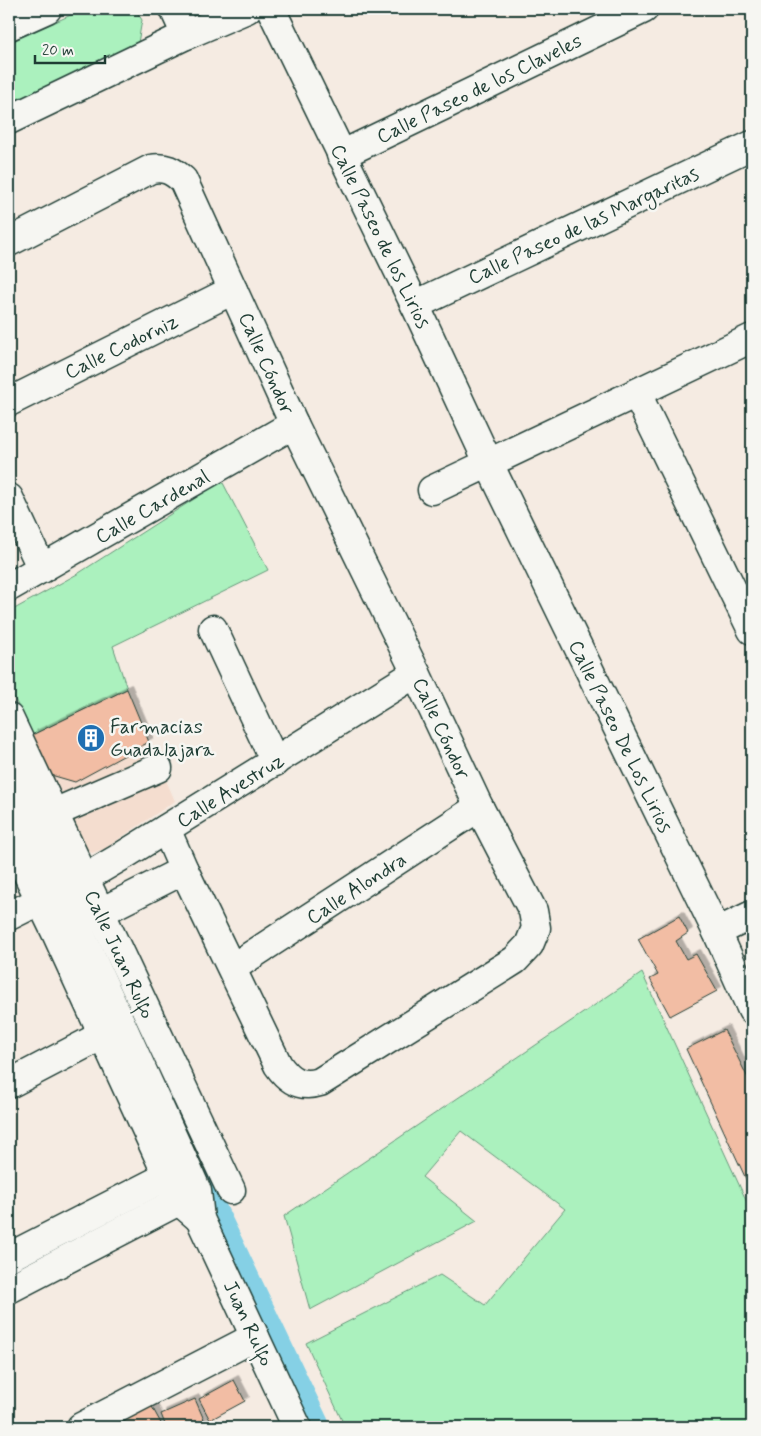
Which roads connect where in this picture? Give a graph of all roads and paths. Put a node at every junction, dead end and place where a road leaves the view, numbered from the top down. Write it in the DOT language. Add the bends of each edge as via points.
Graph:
graph roads {
  1 [pos="47,9"];
  2 [pos="174,9"];
  3 [pos="247,9"];
  4 [pos="271,9"];
  5 [pos="644,9"];
  6 [pos="9,26"];
  7 [pos="186,35"];
  8 [pos="9,120"];
  9 [pos="752,145"];
  10 [pos="341,155"];
  11 [pos="9,242"];
  12 [pos="233,290"];
  13 [pos="415,305"];
  14 [pos="752,338"];
  15 [pos="636,394"];
  16 [pos="9,402"];
  17 [pos="294,424"];
  18 [pos="488,464"];
  19 [pos="432,490"];
  20 [pos="9,498"];
  21 [pos="18,545"];
  22 [pos="42,569"];
  23 [pos="9,587"];
  24 [pos="213,629"];
  25 [pos="752,630"];
  26 [pos="416,673"];
  27 [pos="9,718"];
  28 [pos="275,762"];
  29 [pos="158,768"];
  30 [pos="9,777"];
  31 [pos="479,807"];
  32 [pos="54,813"];
  33 [pos="166,829"];
  34 [pos="9,836"];
  35 [pos="184,870"];
  36 [pos="62,889"];
  37 [pos="752,915"];
  38 [pos="9,916"];
  39 [pos="78,923"];
  40 [pos="716,932"];
  41 [pos="232,968"];
  42 [pos="752,1010"];
  43 [pos="113,1030"];
  44 [pos="9,1084"];
  45 [pos="177,1171"];
  46 [pos="231,1190"];
  47 [pos="188,1196"];
  48 [pos="9,1257"];
  49 [pos="9,1290"];
  50 [pos="255,1337"];
  51 [pos="81,1427"];
  52 [pos="297,1427"];
  1 -- 6 [label="street"];
  2 -- 7 [label="street"];
  3 -- 7 [label="street"];
  4 -- 10 [label="street, Calle Paseo de los Lirios"];
  5 -- 10 [label="street, Calle Paseo de los Claveles"];
  7 -- 8 [label="street"];
  9 -- 13 [label="street, Calle Paseo de las Margaritas"];
  10 -- 13 [label="street, Calle Paseo de los Lirios"];
  11 -- 12 [label="street, Calle Cóndor" via="151,169 161,167 183,180"];
  12 -- 16 [label="street, Calle Codorniz"];
  12 -- 17 [label="street, Calle Cóndor"];
  13 -- 18 [label="street, Calle Paseo de los Lirios"];
  14 -- 15 [label="street"];
  15 -- 18 [label="street"];
  15 -- 25 [label="street"];
  17 -- 22 [label="street, Calle Cardenal"];
  17 -- 26 [label="street, Calle Cóndor"];
  18 -- 19 [label="street"];
  18 -- 40 [label="street, Calle Paseo De Los Lirios"];
  20 -- 21 [label="street"];
  21 -- 22 [label="street"];
  22 -- 23 [label="street, Calle Cardenal"];
  24 -- 28 [label="street"];
  26 -- 28 [label="street, Calle Avestruz"];
  26 -- 31 [label="street, Calle Cóndor"];
  27 -- 32 [label="street, Calle Juan Rulfo"];
  28 -- 33 [label="street, Calle Avestruz"];
  29 -- 32 [label="street"];
  30 -- 36 [label="street, Calle Juan Rulfo"];
  31 -- 41 [label="street, Calle Alondra"];
  31 -- 41 [label="street, Calle Cóndor" via="532,911 536,928 529,945 515,960 320,1082 310,1085 284,1075"];
  32 -- 36 [label="street, Calle Juan Rulfo"];
  33 -- 35 [label="street, Calle Cóndor"];
  33 -- 36 [label="street, Calle Avestruz"];
  34 -- 36 [label="street, Calle Juan Rulfo"];
  35 -- 39 [label="street"];
  35 -- 41 [label="street, Calle Cóndor"];
  36 -- 38 [label="street, Calle Avestruz"];
  36 -- 39 [label="street, Calle Juan Rulfo"];
  36 -- 39 [label="street, Calle Juan Rulfo"];
  37 -- 40 [label="street"];
  39 -- 43 [label="street, Calle Juan Rulfo"];
  39 -- 46 [label="street, Calle Juan Rulfo"];
  40 -- 42 [label="street, Calle Paseo De Los Lirios"];
  43 -- 44 [label="street"];
  43 -- 45 [label="street, Calle Juan Rulfo"];
  45 -- 47 [label="street, Calle Juan Rulfo"];
  45 -- 48 [label="street"];
  47 -- 49 [label="street"];
  47 -- 50 [label="street, Juan Rulfo"];
  50 -- 51 [label="street"];
  50 -- 52 [label="street, Juan Rulfo"];
}
